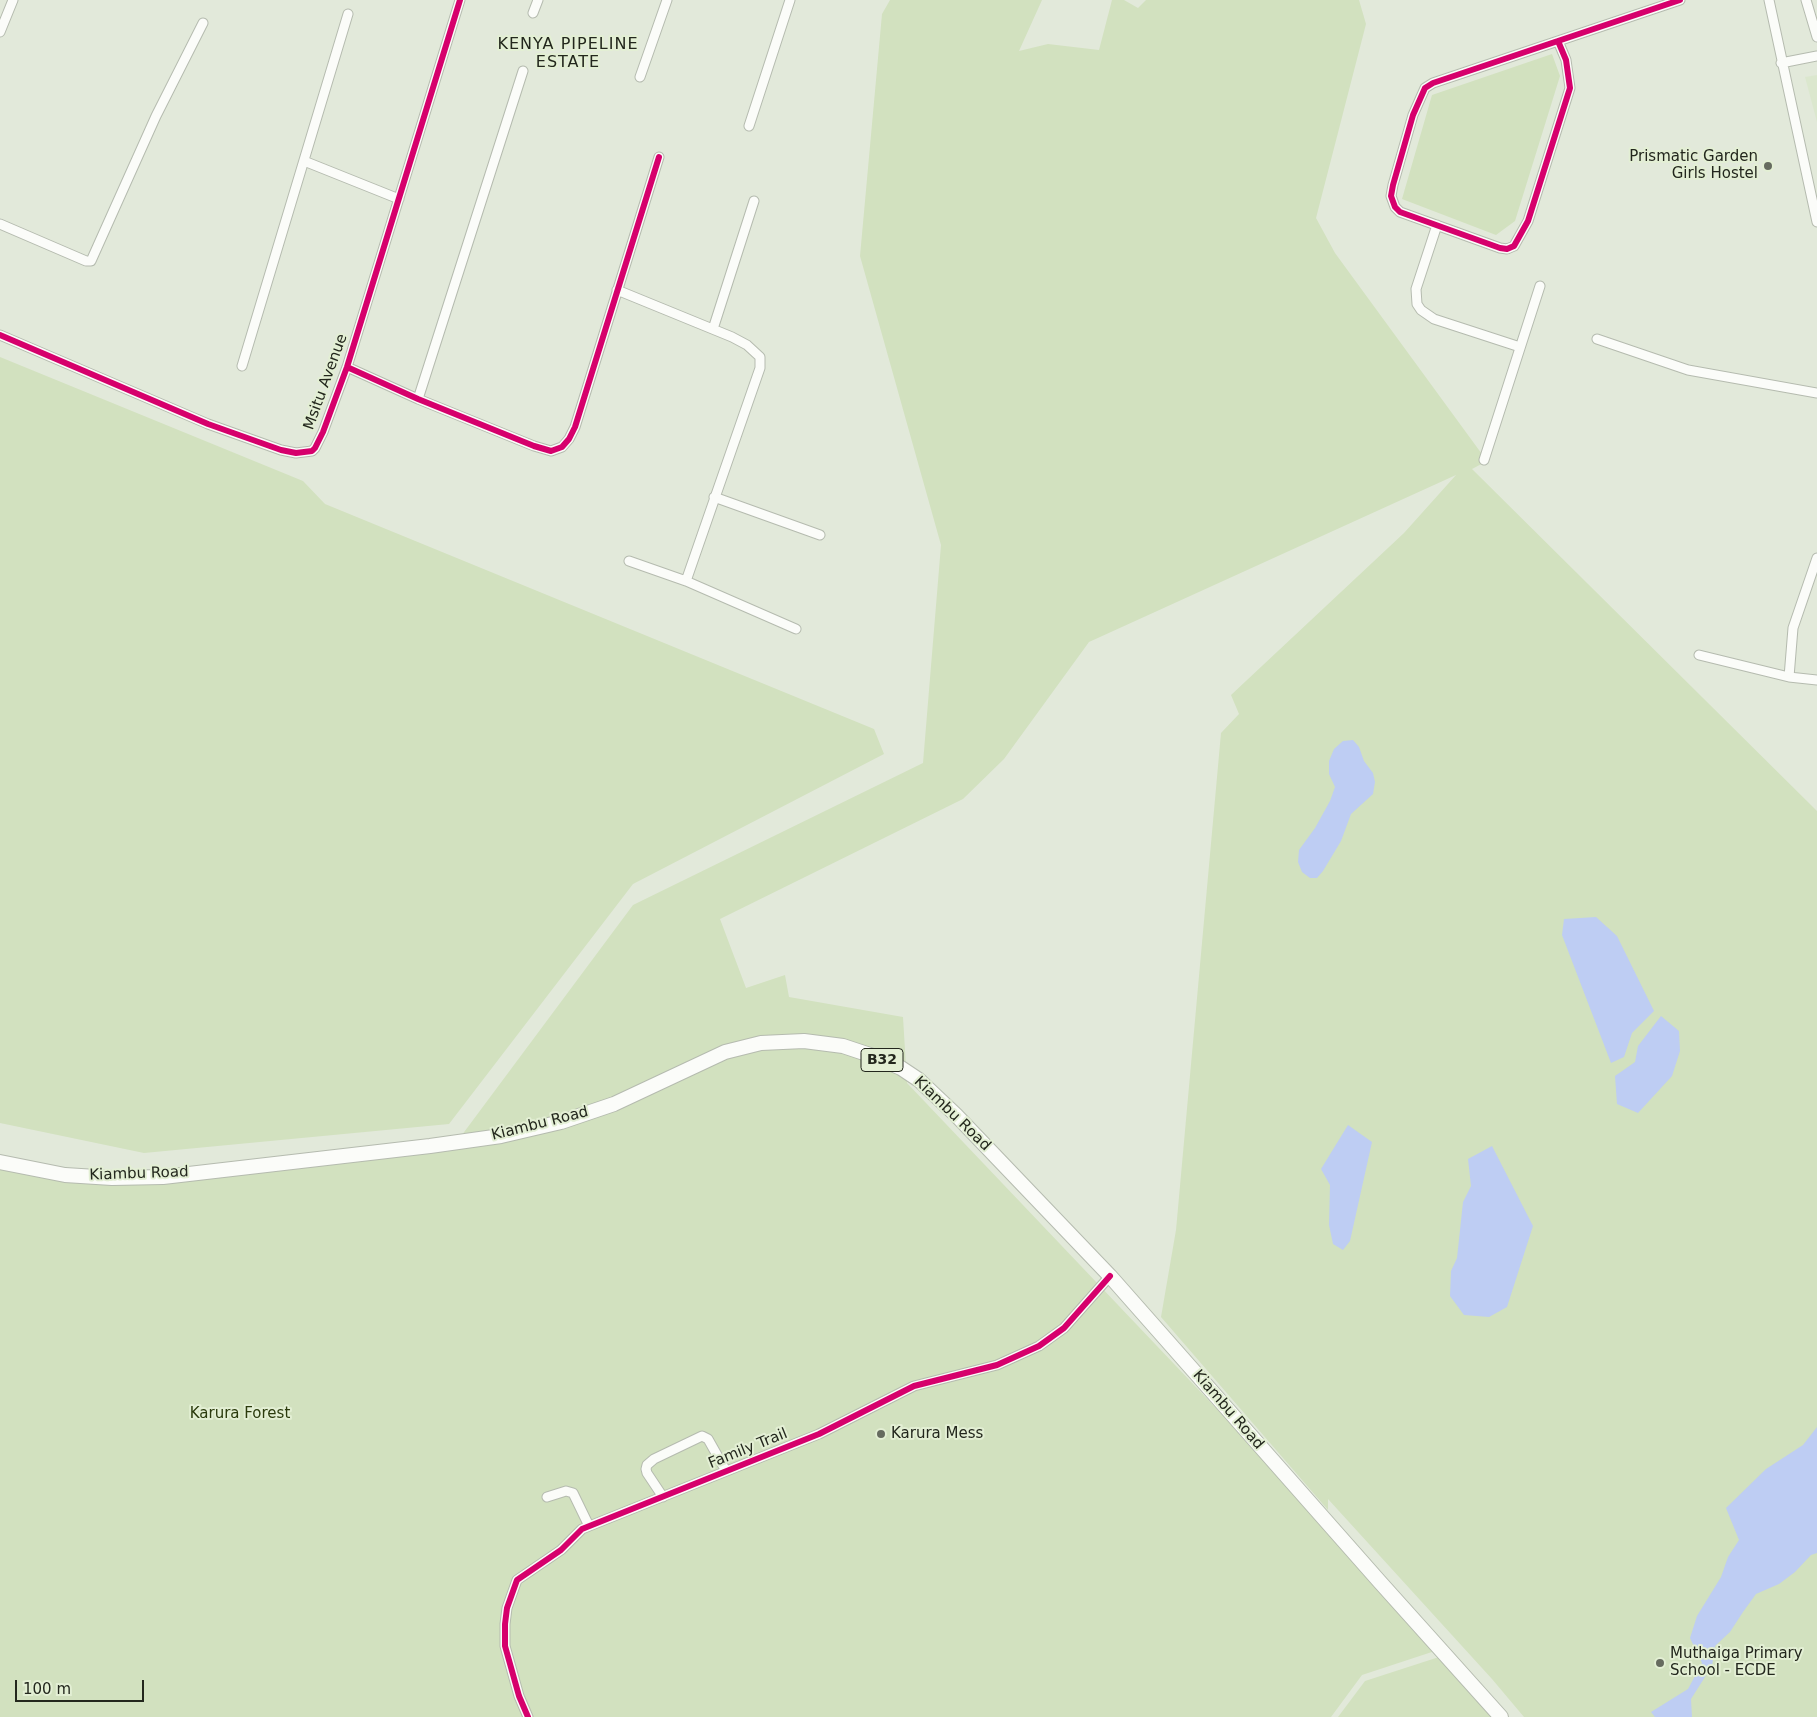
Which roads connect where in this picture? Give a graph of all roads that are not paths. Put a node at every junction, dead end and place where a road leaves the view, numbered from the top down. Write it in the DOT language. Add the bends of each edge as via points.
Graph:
graph roads {
  1 [pos="13,0"];
  2 [pos="460,0"];
  3 [pos="538,0"];
  4 [pos="667,0"];
  5 [pos="790,0"];
  6 [pos="1680,0"];
  7 [pos="1768,0"];
  8 [pos="1806,0"];
  9 [pos="533,13"];
  10 [pos="348,14"];
  11 [pos="203,23"];
  12 [pos="0,32"];
  13 [pos="1817,37"];
  14 [pos="1558,41"];
  15 [pos="1817,56"];
  16 [pos="1781,63"];
  17 [pos="523,72"];
  18 [pos="640,77"];
  19 [pos="749,126"];
  20 [pos="659,157"];
  21 [pos="304,161"];
  22 [pos="399,199"];
  23 [pos="754,201"];
  24 [pos="1817,222"];
  25 [pos="0,224"];
  26 [pos="1436,225"];
  27 [pos="1540,286"];
  28 [pos="617,290"];
  29 [pos="713,329"];
  30 [pos="0,335"];
  31 [pos="1597,339"];
  32 [pos="1520,347"];
  33 [pos="242,366"];
  34 [pos="347,367"];
  35 [pos="1817,393"];
  36 [pos="418,399"];
  37 [pos="1484,460"];
  38 [pos="714,497"];
  39 [pos="820,535"];
  40 [pos="1817,558"];
  41 [pos="629,561"];
  42 [pos="686,581"];
  43 [pos="796,629"];
  44 [pos="1699,655"];
  45 [pos="1789,677"];
  46 [pos="1817,680"];
  47 [pos="0,1162"];
  48 [pos="1110,1276"];
  49 [pos="726,1471"];
  50 [pos="547,1497"];
  51 [pos="663,1497"];
  52 [pos="589,1526"];
  53 [pos="528,1717"];
  54 [pos="1501,1717"];
  1 -- 12 [label="street"];
  2 -- 22 [label="street, Msitu Avenue"];
  3 -- 9 [label="street"];
  4 -- 18 [label="street"];
  5 -- 19 [label="street"];
  6 -- 14 [label="street"];
  7 -- 16 [label="street"];
  8 -- 13 [label="street"];
  10 -- 21 [label="street"];
  11 -- 25 [label="street" via="156,116 91,261"];
  14 -- 26 [label="street" via="1566,60 1570,88 1528,221 1518,240 1510,248 1500,248"];
  14 -- 26 [label="street" via="1433,83 1422,92 1391,196 1392,203 1400,212"];
  15 -- 16 [label="street"];
  16 -- 24 [label="street"];
  17 -- 36 [label="street"];
  20 -- 28 [label="street"];
  21 -- 22 [label="street"];
  21 -- 33 [label="street"];
  22 -- 34 [label="street, Msitu Avenue"];
  23 -- 29 [label="street"];
  26 -- 32 [label="street" via="1416,289 1417,304 1421,310 1434,319"];
  27 -- 32 [label="street"];
  28 -- 29 [label="street"];
  28 -- 36 [label="street" via="575,427 562,448 551,450 534,446"];
  29 -- 38 [label="street" via="747,345 760,357 760,368"];
  30 -- 34 [label="street, Msitu Avenue" via="208,424 296,453 315,448"];
  31 -- 35 [label="street" via="1688,370"];
  32 -- 37 [label="street"];
  34 -- 36 [label="street"];
  38 -- 39 [label="street"];
  38 -- 42 [label="street"];
  40 -- 45 [label="street" via="1793,628"];
  41 -- 42 [label="street"];
  42 -- 43 [label="street"];
  44 -- 45 [label="street"];
  45 -- 46 [label="street"];
  47 -- 48 [label="highway, Kiambu Road / B32" via="65,1175 163,1177 501,1136 561,1122 614,1104 725,1052 761,1043 804,1041 843,1046 901,1068 919,1080"];
  48 -- 49 [label="street, Family Trail" via="1064,1328 1039,1346 997,1365 914,1386 819,1434"];
  48 -- 54 [label="highway, Kiambu Road / B32"];
  49 -- 51 [label="street, Family Trail"];
  49 -- 51 [label="street" via="708,1439 702,1436 647,1465 647,1473"];
  50 -- 52 [label="street" via="566,1491 573,1493"];
  51 -- 52 [label="street, Family Trail"];
  52 -- 53 [label="street, Family Trail" via="517,1580 514,1587 506,1616 505,1646"];
}
